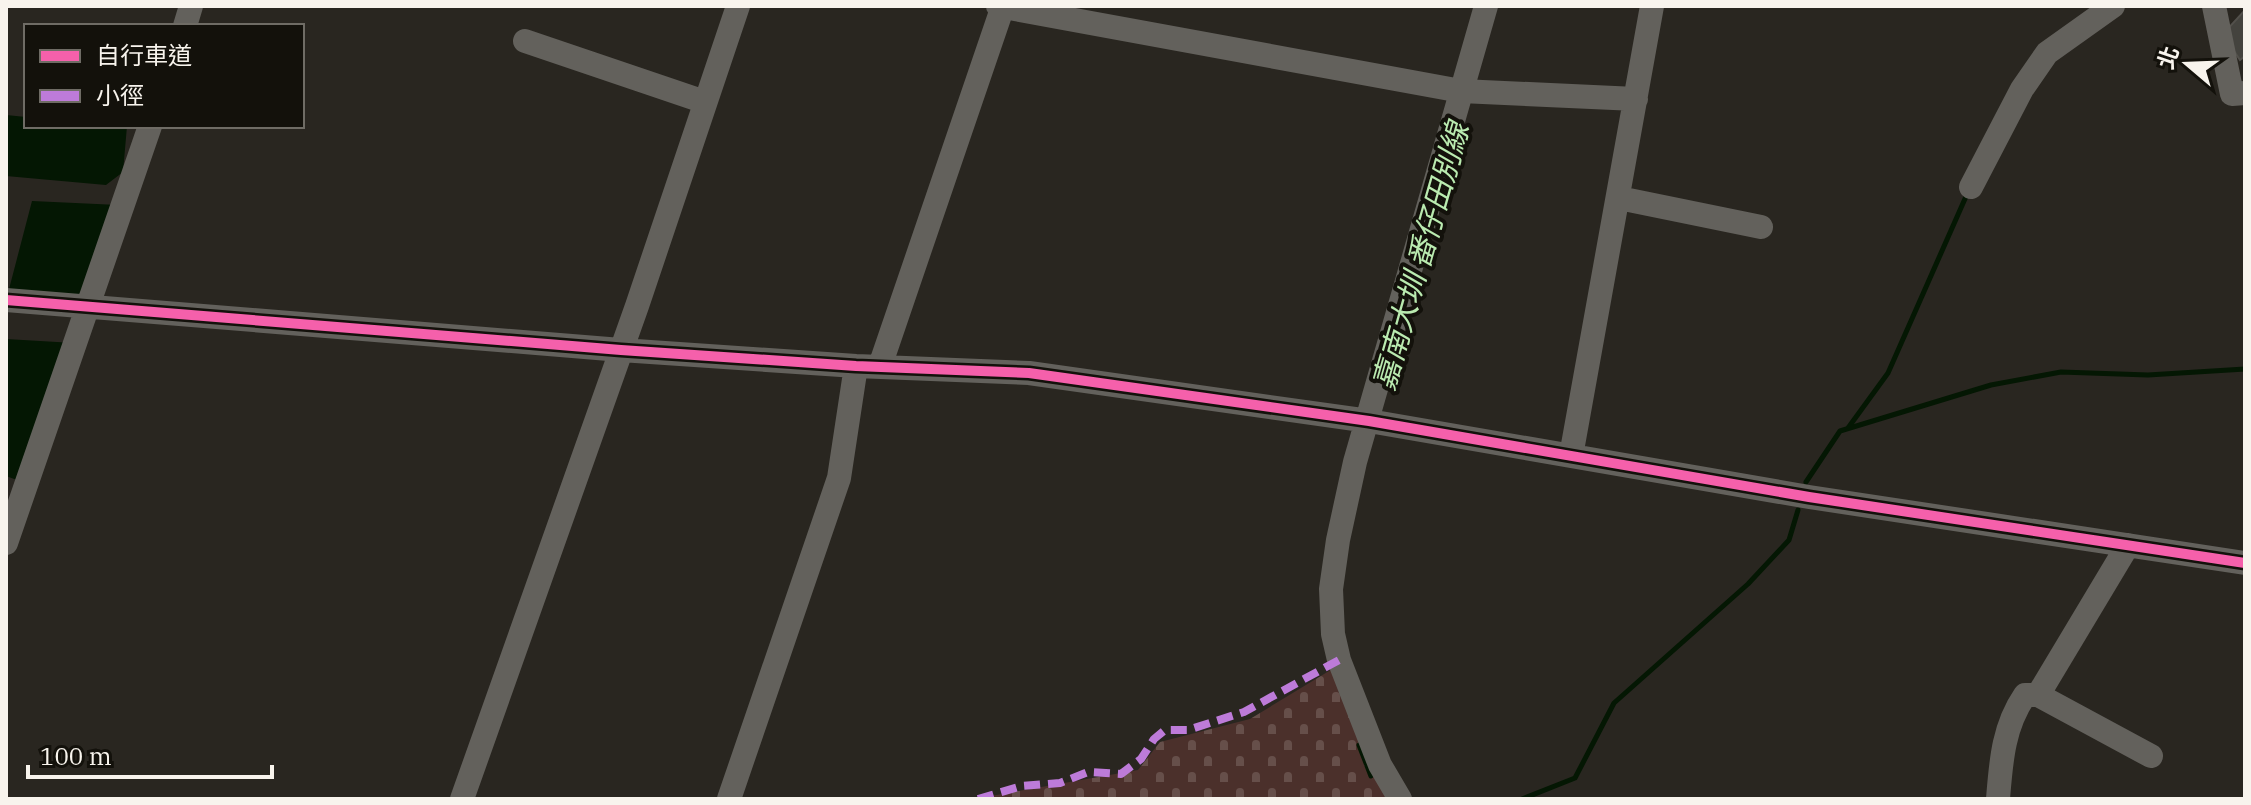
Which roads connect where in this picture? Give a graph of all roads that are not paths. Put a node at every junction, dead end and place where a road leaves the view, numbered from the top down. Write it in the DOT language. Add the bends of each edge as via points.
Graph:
graph roads {
  1 [pos="738,6"];
  2 [pos="1001,6"];
  3 [pos="1486,6"];
  4 [pos="1652,6"];
  5 [pos="2113,6"];
  6 [pos="2214,6"];
  7 [pos="525,41"];
  8 [pos="1461,91"];
  9 [pos="2245,93"];
  10 [pos="1636,99"];
  11 [pos="705,102"];
  12 [pos="149,128"];
  13 [pos="1971,187"];
  14 [pos="1619,198"];
  15 [pos="1761,227"];
  16 [pos="6,300"];
  17 [pos="89,306"];
  18 [pos="621,350"];
  19 [pos="856,366"];
  20 [pos="880,366"];
  21 [pos="1369,421"];
  22 [pos="1571,456"];
  23 [pos="6,543"];
  24 [pos="2128,545"];
  25 [pos="2245,563"];
  26 [pos="2038,695"];
  27 [pos="2151,756"];
  28 [pos="462,799"];
  29 [pos="729,799"];
  30 [pos="1400,799"];
  31 [pos="1998,799"];
  1 -- 11 [label="street"];
  2 -- 8 [label="street"];
  2 -- 20 [label="street"];
  3 -- 8 [label="street"];
  4 -- 10 [label="street"];
  5 -- 13 [label="street" via="2047,53"];
  6 -- 9 [label="street" via="2232,94"];
  7 -- 11 [label="street"];
  8 -- 10 [label="street"];
  8 -- 21 [label="street"];
  10 -- 14 [label="street"];
  11 -- 18 [label="street"];
  12 -- 17 [label="street"];
  14 -- 15 [label="street"];
  14 -- 22 [label="street"];
  16 -- 17 [label="street"];
  17 -- 18 [label="street"];
  17 -- 23 [label="street"];
  18 -- 19 [label="street"];
  18 -- 28 [label="street"];
  19 -- 20 [label="street"];
  19 -- 29 [label="street" via="839,478"];
  20 -- 21 [label="street" via="1044,374"];
  21 -- 22 [label="street"];
  21 -- 30 [label="street" via="1338,540 1331,589 1333,634 1380,765"];
  22 -- 24 [label="street"];
  24 -- 25 [label="street"];
  24 -- 26 [label="street"];
  26 -- 27 [label="street"];
  26 -- 31 [label="street" via="2025,695 2014,711 2003,747"];
}
